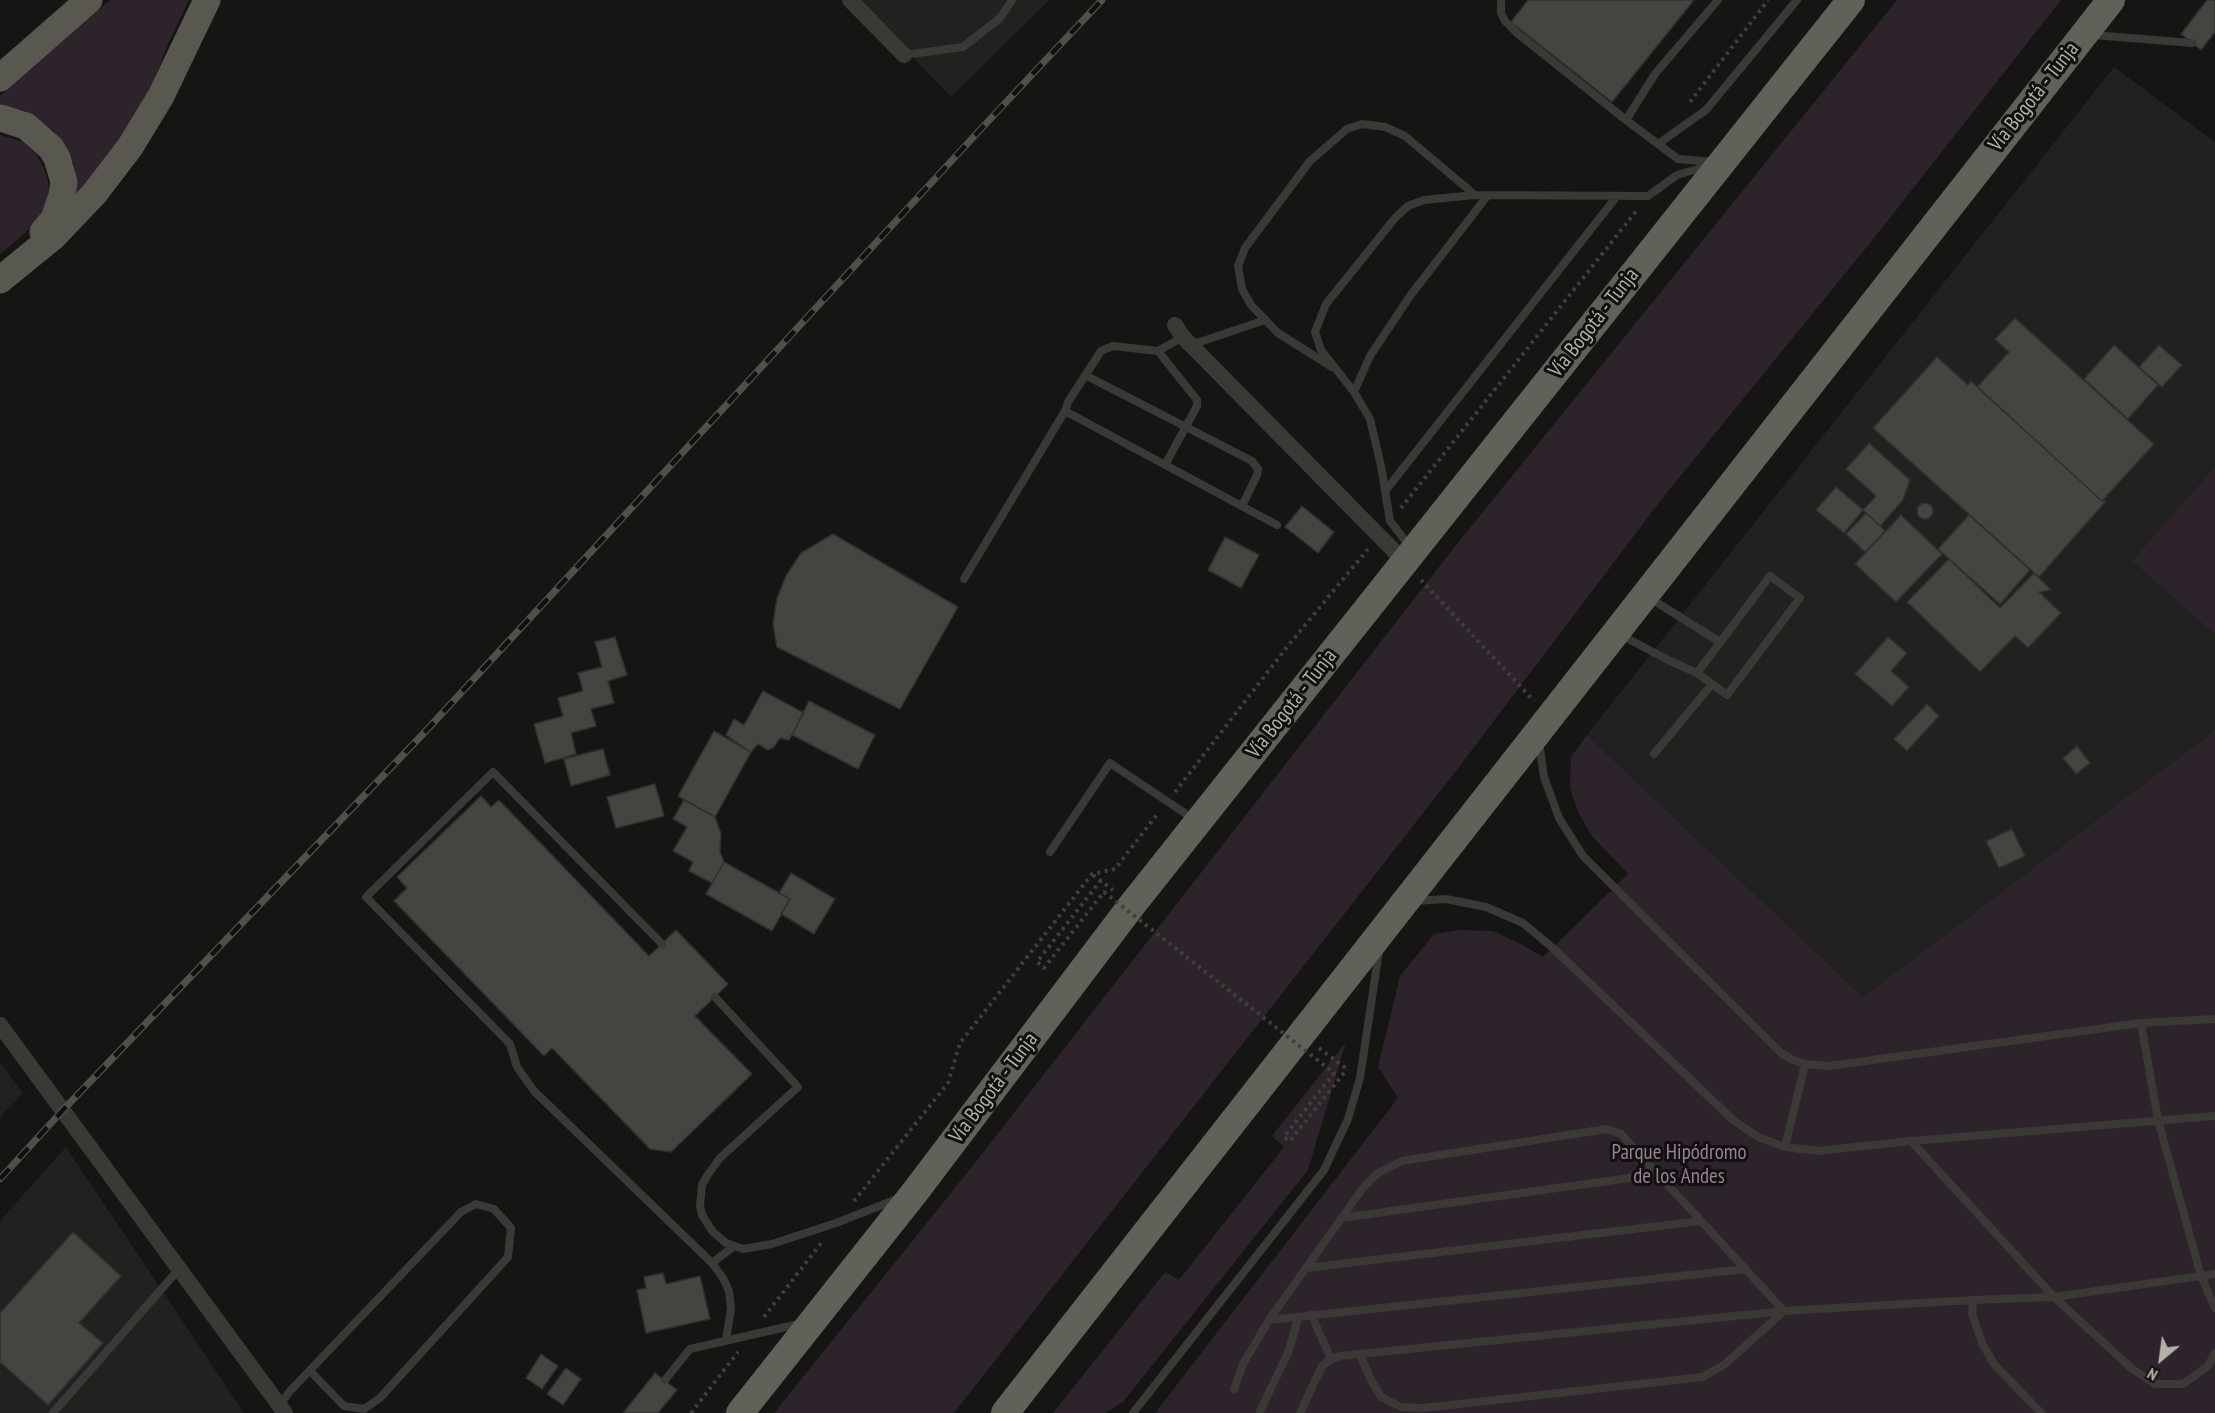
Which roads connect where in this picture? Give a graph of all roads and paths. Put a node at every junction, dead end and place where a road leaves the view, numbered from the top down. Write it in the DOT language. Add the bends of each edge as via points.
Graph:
graph roads {
  1 [pos="88,0"];
  2 [pos="207,0"];
  3 [pos="850,0"];
  4 [pos="1012,0"];
  5 [pos="1501,0"];
  6 [pos="1718,0"];
  7 [pos="1768,0"];
  8 [pos="1797,0"];
  9 [pos="1851,0"];
  10 [pos="2110,0"];
  11 [pos="2083,34"];
  12 [pos="2192,42"];
  13 [pos="904,55"];
  14 [pos="0,78"];
  15 [pos="0,118"];
  16 [pos="1626,120"];
  17 [pos="1684,125"];
  18 [pos="1658,144"];
  19 [pos="1720,163"];
  20 [pos="1475,195"];
  21 [pos="1488,195"];
  22 [pos="1617,196"];
  23 [pos="1648,196"];
  24 [pos="0,267"];
  25 [pos="0,280"];
  26 [pos="1265,320"];
  27 [pos="1183,336"];
  28 [pos="1158,351"];
  29 [pos="1337,370"];
  30 [pos="1085,375"];
  31 [pos="1354,392"];
  32 [pos="1065,411"];
  33 [pos="1185,428"];
  34 [pos="1166,465"];
  35 [pos="1386,490"];
  36 [pos="1242,506"];
  37 [pos="1390,521"];
  38 [pos="1277,525"];
  39 [pos="1378,536"];
  40 [pos="1409,557"];
  41 [pos="964,579"];
  42 [pos="1645,595"];
  43 [pos="1616,632"];
  44 [pos="1720,642"];
  45 [pos="1697,673"];
  46 [pos="1712,684"];
  47 [pos="1543,725"];
  48 [pos="1653,754"];
  49 [pos="1167,801"];
  50 [pos="1198,822"];
  51 [pos="1050,852"];
  52 [pos="1101,880"];
  53 [pos="1405,901"];
  54 [pos="1382,930"];
  55 [pos="662,944"];
  56 [pos="715,997"];
  57 [pos="2215,1019"];
  58 [pos="2140,1023"];
  59 [pos="0,1025"];
  60 [pos="1301,1034"];
  61 [pos="1806,1064"];
  62 [pos="2215,1116"];
  63 [pos="2158,1120"];
  64 [pos="1911,1141"];
  65 [pos="1785,1147"];
  66 [pos="1658,1174"];
  67 [pos="915,1192"];
  68 [pos="1341,1218"];
  69 [pos="1701,1221"];
  70 [pos="836,1223"];
  71 [pos="734,1247"];
  72 [pos="712,1263"];
  73 [pos="1306,1268"];
  74 [pos="179,1269"];
  75 [pos="1746,1269"];
  76 [pos="2215,1274"];
  77 [pos="2201,1275"];
  78 [pos="2054,1297"];
  79 [pos="1973,1300"];
  80 [pos="2215,1308"];
  81 [pos="1784,1311"];
  82 [pos="1311,1314"];
  83 [pos="1298,1318"];
  84 [pos="812,1320"];
  85 [pos="1269,1320"];
  86 [pos="751,1334"];
  87 [pos="726,1340"];
  88 [pos="2215,1353"];
  89 [pos="1360,1354"];
  90 [pos="1331,1359"];
  91 [pos="310,1371"];
  92 [pos="665,1380"];
  93 [pos="1234,1389"];
  94 [pos="282,1409"];
  95 [pos="1260,1411"];
  96 [pos="53,1413"];
  97 [pos="690,1413"];
  98 [pos="740,1413"];
  99 [pos="1005,1413"];
  100 [pos="1133,1413"];
  101 [pos="1300,1413"];
  102 [pos="2041,1413"];
  1 -- 14 [label="main road"];
  2 -- 25 [label="main road" via="161,96 130,147 94,194 54,236"];
  3 -- 13 [label="street"];
  4 -- 13 [label="lane" via="1000,18 963,47"];
  5 -- 16 [label="lane" via="1501,13 1517,33"];
  6 -- 16 [label="lane" via="1655,74"];
  7 -- 17 [label="path" via="1688,105"];
  8 -- 17 [label="lane" via="1706,110"];
  9 -- 19 [label="highway, Vía Bogotá - Tunja"];
  10 -- 11 [label="highway, Vía Bogotá - Tunja"];
  11 -- 12 [label="lane"];
  11 -- 42 [label="highway, Vía Bogotá - Tunja"];
  15 -- 24 [label="main road" via="27,126 51,148 64,182 54,219"];
  16 -- 18 [label="lane"];
  17 -- 18 [label="lane"];
  18 -- 19 [label="lane" via="1678,159"];
  19 -- 23 [label="lane" via="1677,175"];
  19 -- 40 [label="highway, Vía Bogotá - Tunja"];
  20 -- 21 [label="lane"];
  20 -- 26 [label="lane" via="1405,136 1374,125 1347,129 1310,161 1245,248 1238,266 1242,289"];
  20 -- 29 [label="lane" via="1424,200 1408,206 1326,304 1315,332 1321,350"];
  21 -- 22 [label="lane"];
  21 -- 31 [label="lane" via="1410,296 1370,356"];
  22 -- 23 [label="lane"];
  22 -- 35 [label="lane"];
  23 -- 37 [label="path"];
  26 -- 27 [label="lane"];
  26 -- 29 [label="lane" via="1278,333"];
  27 -- 28 [label="lane"];
  27 -- 39 [label="street"];
  28 -- 30 [label="lane" via="1113,346 1101,351"];
  28 -- 33 [label="lane" via="1197,400"];
  29 -- 31 [label="lane"];
  30 -- 32 [label="lane"];
  30 -- 33 [label="lane"];
  31 -- 35 [label="lane" via="1370,419"];
  32 -- 34 [label="lane"];
  32 -- 41 [label="lane"];
  33 -- 34 [label="lane"];
  33 -- 36 [label="lane" via="1252,461 1257,475"];
  34 -- 36 [label="lane"];
  35 -- 37 [label="lane"];
  36 -- 38 [label="lane"];
  37 -- 40 [label="lane"];
  39 -- 40 [label="street"];
  39 -- 49 [label="path"];
  40 -- 47 [label="path"];
  40 -- 50 [label="highway, Vía Bogotá - Tunja"];
  42 -- 43 [label="highway, Vía Bogotá - Tunja"];
  42 -- 44 [label="lane"];
  43 -- 45 [label="lane"];
  43 -- 47 [label="highway, Vía Bogotá - Tunja"];
  44 -- 45 [label="lane"];
  44 -- 46 [label="lane" via="1770,576 1800,598 1727,695"];
  45 -- 46 [label="lane"];
  46 -- 48 [label="lane"];
  47 -- 53 [label="highway, Vía Bogotá - Tunja"];
  47 -- 61 [label="lane" via="1544,777 1559,818 1583,856 1781,1053"];
  49 -- 50 [label="lane"];
  49 -- 51 [label="lane" via="1110,763"];
  49 -- 70 [label="path" via="1115,869 1092,874 960,1043 948,1083"];
  50 -- 67 [label="highway, Vía Bogotá - Tunja"];
  52 -- 60 [label="path, bridge" via="1037,962 1044,968 1104,892 1334,1073 1284,1137 1290,1141 1347,1069"];
  53 -- 54 [label="highway, Vía Bogotá - Tunja"];
  53 -- 65 [label="lane" via="1446,899 1486,907 1522,923 1733,1120 1758,1137"];
  54 -- 60 [label="highway, Vía Bogotá - Tunja"];
  54 -- 100 [label="lane" via="1360,1078 1348,1119 1324,1170"];
  55 -- 72 [label="lane" via="493,772 366,897 510,1044 517,1067 534,1091"];
  56 -- 71 [label="lane" via="798,1087 720,1158 702,1185 702,1215 712,1232"];
  57 -- 58 [label="lane"];
  58 -- 61 [label="lane" via="1829,1066"];
  58 -- 63 [label="lane"];
  59 -- 74 [label="street"];
  60 -- 99 [label="highway, Vía Bogotá - Tunja"];
  61 -- 65 [label="lane"];
  62 -- 63 [label="lane"];
  63 -- 64 [label="lane"];
  63 -- 77 [label="lane"];
  64 -- 65 [label="lane" via="1818,1151"];
  64 -- 78 [label="lane"];
  66 -- 68 [label="lane"];
  66 -- 68 [label="lane" via="1621,1134 1607,1129 1402,1161 1378,1173"];
  66 -- 69 [label="lane"];
  67 -- 70 [label="lane"];
  67 -- 84 [label="highway, Vía Bogotá - Tunja"];
  68 -- 73 [label="lane"];
  69 -- 73 [label="lane"];
  69 -- 75 [label="lane"];
  70 -- 71 [label="lane" via="772,1244"];
  70 -- 86 [label="path"];
  71 -- 72 [label="lane"];
  72 -- 87 [label="lane" via="729,1291 731,1309"];
  73 -- 85 [label="lane"];
  74 -- 94 [label="street"];
  74 -- 96 [label="lane"];
  75 -- 81 [label="lane"];
  75 -- 82 [label="lane"];
  76 -- 77 [label="lane"];
  77 -- 78 [label="lane"];
  77 -- 80 [label="lane"];
  78 -- 79 [label="lane"];
  78 -- 88 [label="lane" via="2131,1368 2155,1384 2183,1384 2208,1366"];
  79 -- 81 [label="lane"];
  79 -- 102 [label="lane" via="1972,1314 1994,1364"];
  81 -- 89 [label="lane"];
  81 -- 89 [label="lane" via="1725,1364 1703,1377 1423,1408 1401,1407 1381,1397"];
  82 -- 83 [label="lane"];
  82 -- 90 [label="lane"];
  83 -- 85 [label="lane"];
  83 -- 95 [label="lane" via="1288,1353"];
  84 -- 86 [label="lane"];
  84 -- 98 [label="highway, Vía Bogotá - Tunja"];
  85 -- 93 [label="lane"];
  86 -- 87 [label="lane"];
  86 -- 97 [label="path"];
  87 -- 92 [label="lane" via="690,1349"];
  89 -- 90 [label="lane"];
  90 -- 101 [label="lane" via="1322,1366"];
  91 -- 91 [label="lane" via="344,1406 364,1409 380,1398 508,1257 511,1228 494,1209 476,1204 461,1212"];
  91 -- 94 [label="lane"];
}
